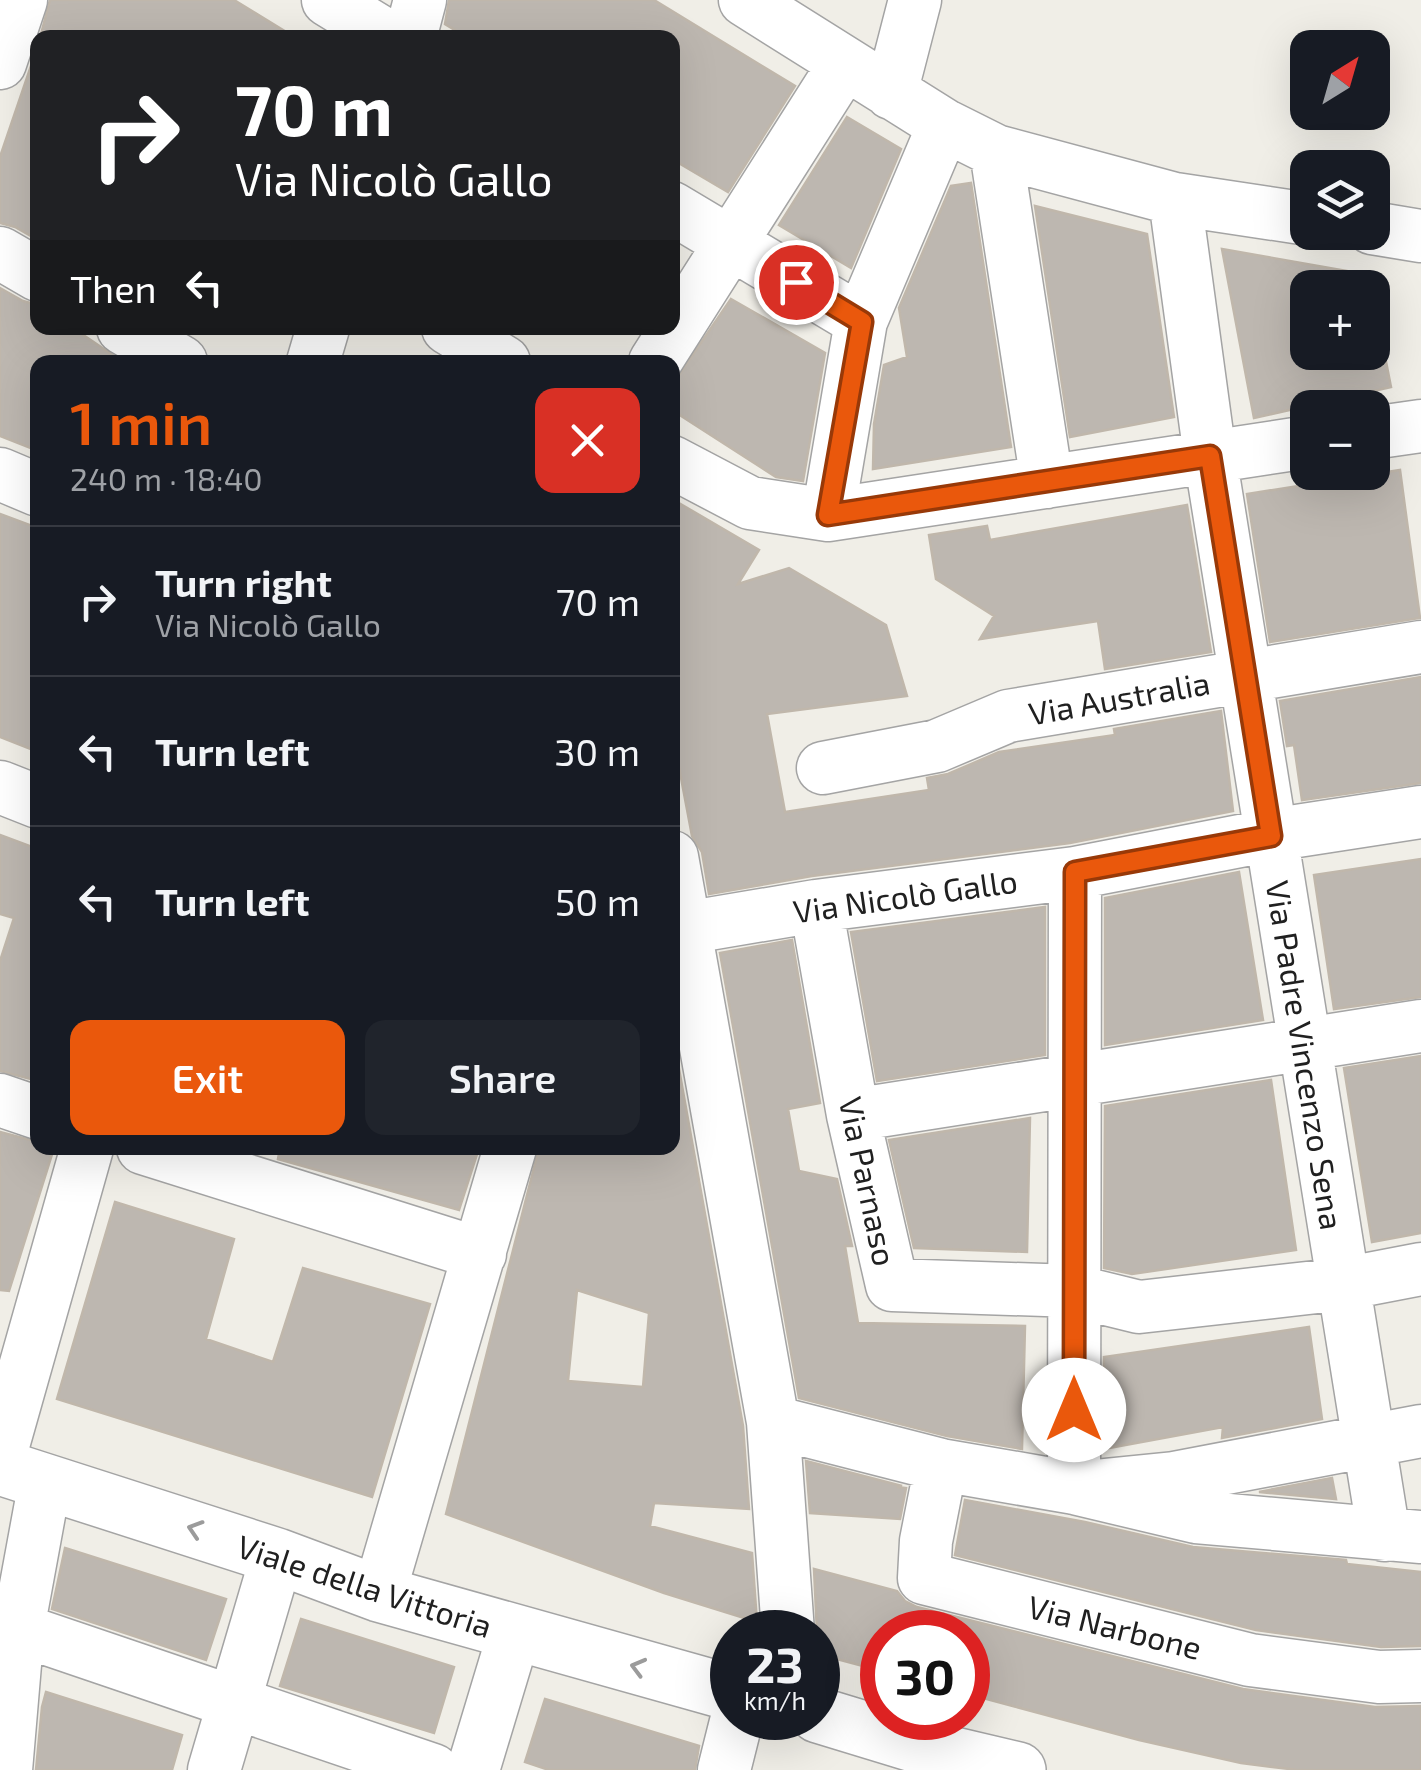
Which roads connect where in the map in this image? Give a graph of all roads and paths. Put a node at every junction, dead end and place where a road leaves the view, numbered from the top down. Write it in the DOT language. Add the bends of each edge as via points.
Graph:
graph roads {
  1 [pos="21,0"];
  2 [pos="328,0"];
  3 [pos="420,0"];
  4 [pos="745,0"];
  5 [pos="915,0"];
  6 [pos="377,30"];
  7 [pos="412,30"];
  8 [pos="10,62"];
  9 [pos="845,63"];
  10 [pos="891,93"];
  11 [pos="944,125"];
  12 [pos="996,151"];
  13 [pos="1175,200"];
  14 [pos="680,213"];
  15 [pos="1290,216"];
  16 [pos="731,243"];
  17 [pos="0,252"];
  18 [pos="30,271"];
  19 [pos="680,322"];
  20 [pos="862,322"];
  21 [pos="135,335"];
  22 [pos="460,335"];
  23 [pos="169,355"];
  24 [pos="492,355"];
  25 [pos="1421,426"];
  26 [pos="1390,430"];
  27 [pos="1290,445"];
  28 [pos="1210,456"];
  29 [pos="680,466"];
  30 [pos="0,474"];
  31 [pos="1047,482"];
  32 [pos="30,487"];
  33 [pos="828,515"];
  34 [pos="1421,648"];
  35 [pos="1245,675"];
  36 [pos="823,768"];
  37 [pos="0,787"];
  38 [pos="30,799"];
  39 [pos="1421,812"];
  40 [pos="1271,836"];
  41 [pos="1075,872"];
  42 [pos="680,901"];
  43 [pos="816,906"];
  44 [pos="685,928"];
  45 [pos="1421,1026"];
  46 [pos="1304,1044"];
  47 [pos="1075,1081"];
  48 [pos="0,1100"];
  49 [pos="30,1110"];
  50 [pos="853,1116"];
  51 [pos="86,1155"];
  52 [pos="191,1155"];
  53 [pos="508,1155"];
  54 [pos="286,1169"];
  55 [pos="480,1254"];
  56 [pos="1421,1269"];
  57 [pos="1343,1284"];
  58 [pos="1074,1291"];
  59 [pos="773,1422"];
  60 [pos="1421,1431"];
  61 [pos="1368,1440"];
  62 [pos="942,1465"];
  63 [pos="15,1468"];
  64 [pos="1074,1488"];
  65 [pos="1402,1536"];
  66 [pos="277,1556"];
  67 [pos="379,1594"];
  68 [pos="786,1610"];
  69 [pos="18,1629"];
  70 [pos="514,1634"];
  71 [pos="1421,1676"];
  72 [pos="710,1687"];
  73 [pos="236,1702"];
  74 [pos="840,1723"];
  75 [pos="732,1740"];
  76 [pos="930,1760"];
  77 [pos="6,1770"];
  78 [pos="214,1770"];
  79 [pos="433,1770"];
  80 [pos="473,1770"];
  81 [pos="724,1770"];
  82 [pos="1018,1770"];
  1 -- 8 [label="street"];
  2 -- 6 [label="street"];
  3 -- 7 [label="street"];
  4 -- 9 [label="street"];
  5 -- 10 [label="street"];
  9 -- 10 [label="street"];
  9 -- 16 [label="street"];
  10 -- 11 [label="street"];
  11 -- 12 [label="street"];
  11 -- 20 [label="street"];
  12 -- 13 [label="street"];
  12 -- 31 [label="street"];
  13 -- 15 [label="street"];
  13 -- 28 [label="street, Via Padre Vincenzo Sena"];
  14 -- 16 [label="street"];
  16 -- 19 [label="street"];
  16 -- 20 [label="street"];
  17 -- 18 [label="street"];
  20 -- 33 [label="street"];
  21 -- 23 [label="street"];
  22 -- 24 [label="street"];
  25 -- 26 [label="street"];
  27 -- 28 [label="street"];
  28 -- 31 [label="street"];
  28 -- 35 [label="street, Via Padre Vincenzo Sena"];
  29 -- 33 [label="street" via="750,502"];
  30 -- 32 [label="street"];
  31 -- 33 [label="street"];
  34 -- 35 [label="street, Via Australia"];
  35 -- 36 [label="street, Via Australia" via="1008,716 937,746"];
  35 -- 40 [label="street, Via Padre Vincenzo Sena"];
  37 -- 38 [label="street"];
  39 -- 40 [label="street, Via Nicolò Gallo"];
  40 -- 41 [label="street, Via Nicolò Gallo"];
  40 -- 46 [label="street, Via Padre Vincenzo Sena"];
  41 -- 43 [label="street, Via Nicolò Gallo"];
  41 -- 47 [label="street"];
  42 -- 44 [label="street"];
  43 -- 44 [label="street, Via Nicolò Gallo"];
  43 -- 50 [label="street, Via Parnaso"];
  44 -- 59 [label="street"];
  45 -- 46 [label="street"];
  46 -- 47 [label="street"];
  46 -- 57 [label="street, Via Padre Vincenzo Sena"];
  47 -- 50 [label="street"];
  47 -- 58 [label="street"];
  48 -- 49 [label="street"];
  50 -- 58 [label="street, Via Parnaso" via="892,1285"];
  51 -- 63 [label="street"];
  52 -- 54 [label="street"];
  53 -- 55 [label="street"];
  54 -- 55 [label="street"];
  55 -- 67 [label="street"];
  56 -- 57 [label="street, Via Parnaso"];
  57 -- 58 [label="street, Via Parnaso" via="1138,1307"];
  57 -- 61 [label="street, Via Padre Vincenzo Sena"];
  58 -- 64 [label="street"];
  59 -- 62 [label="street"];
  59 -- 68 [label="street"];
  60 -- 61 [label="street"];
  61 -- 64 [label="street" via="1174,1478"];
  61 -- 65 [label="street, Via Padre Vincenzo Sena"];
  62 -- 64 [label="street"];
  62 -- 71 [label="street, Via Narbone" via="924,1578 1250,1660"];
  66 -- 63 [label="street, Viale della Vittoria, one-way"];
  63 -- 69 [label="street"];
  64 -- 65 [label="street" via="1196,1518"];
  66 -- 67 [label="street, Viale della Vittoria"];
  66 -- 73 [label="street"];
  67 -- 70 [label="street, Viale della Vittoria"];
  69 -- 73 [label="street"];
  69 -- 77 [label="street"];
  72 -- 70 [label="street, Viale della Vittoria, one-way"];
  70 -- 80 [label="street"];
  73 -- 78 [label="street"];
  73 -- 79 [label="street"];
  74 -- 76 [label="street"];
  75 -- 81 [label="street"];
  76 -- 82 [label="street"];
}
